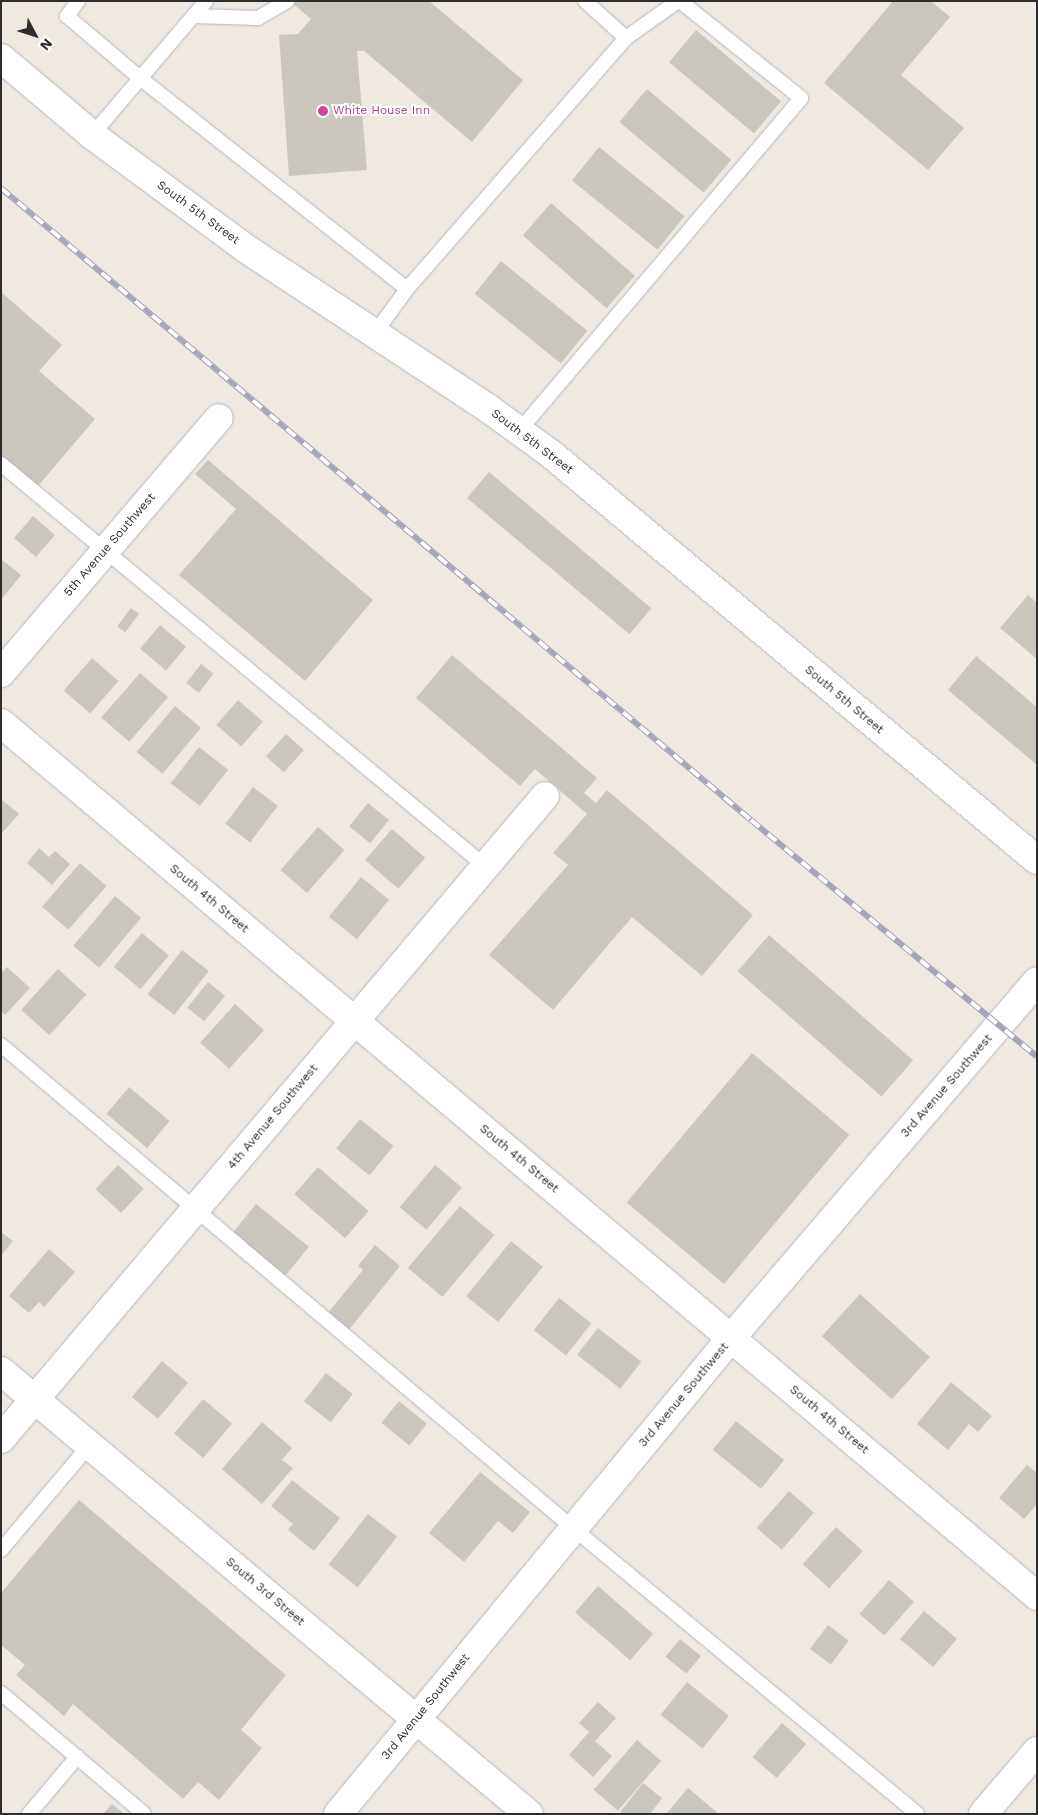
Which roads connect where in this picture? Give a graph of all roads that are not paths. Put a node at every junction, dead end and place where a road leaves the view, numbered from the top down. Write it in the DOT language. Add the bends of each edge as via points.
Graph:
graph roads {
  1 [pos="78,1"];
  2 [pos="206,1"];
  3 [pos="288,1"];
  4 [pos="585,1"];
  5 [pos="679,1"];
  6 [pos="193,16"];
  7 [pos="626,38"];
  8 [pos="1,58"];
  9 [pos="140,78"];
  10 [pos="92,134"];
  11 [pos="407,289"];
  12 [pos="375,333"];
  13 [pos="220,418"];
  14 [pos="519,431"];
  15 [pos="1,464"];
  16 [pos="105,551"];
  17 [pos="1,673"];
  18 [pos="1,723"];
  19 [pos="544,796"];
  20 [pos="1037,860"];
  21 [pos="485,866"];
  22 [pos="1037,981"];
  23 [pos="354,1021"];
  24 [pos="1,1045"];
  25 [pos="194,1210"];
  26 [pos="732,1338"];
  27 [pos="1,1371"];
  28 [pos="34,1399"];
  29 [pos="1,1439"];
  30 [pos="90,1446"];
  31 [pos="573,1528"];
  32 [pos="1,1550"];
  33 [pos="1037,1596"];
  34 [pos="1,1693"];
  35 [pos="417,1719"];
  36 [pos="1037,1751"];
  37 [pos="77,1757"];
  38 [pos="29,1814"];
  39 [pos="144,1814"];
  40 [pos="338,1814"];
  41 [pos="529,1814"];
  42 [pos="917,1814"];
  43 [pos="983,1814"];
  1 -- 9 [label="lane" via="67,16"];
  2 -- 6 [label="lane"];
  3 -- 6 [label="lane" via="258,18"];
  4 -- 7 [label="lane"];
  5 -- 7 [label="lane"];
  5 -- 14 [label="lane" via="801,98"];
  6 -- 9 [label="lane"];
  7 -- 11 [label="lane"];
  8 -- 10 [label="street, South 5th Street"];
  9 -- 10 [label="lane"];
  9 -- 11 [label="lane"];
  10 -- 12 [label="street, South 5th Street" via="248,250"];
  11 -- 12 [label="lane"];
  12 -- 14 [label="street, South 5th Street"];
  13 -- 16 [label="street, 5th Avenue Southwest"];
  14 -- 20 [label="street, South 5th Street" via="551,454"];
  15 -- 16 [label="lane"];
  16 -- 17 [label="street, 5th Avenue Southwest"];
  16 -- 21 [label="lane"];
  18 -- 23 [label="street, South 4th Street"];
  19 -- 21 [label="street, 4th Avenue Southwest"];
  21 -- 23 [label="street, 4th Avenue Southwest"];
  22 -- 26 [label="street, 3rd Avenue Southwest"];
  23 -- 25 [label="street, 4th Avenue Southwest"];
  23 -- 26 [label="street, South 4th Street"];
  24 -- 25 [label="lane"];
  25 -- 28 [label="street, 4th Avenue Southwest"];
  25 -- 31 [label="lane"];
  26 -- 31 [label="street, 3rd Avenue Southwest"];
  26 -- 33 [label="street, South 4th Street"];
  27 -- 28 [label="street, South 3rd Street"];
  28 -- 29 [label="street, 4th Avenue Southwest"];
  28 -- 30 [label="street, South 3rd Street"];
  30 -- 32 [label="lane"];
  30 -- 35 [label="street, South 3rd Street"];
  31 -- 35 [label="street, 3rd Avenue Southwest"];
  31 -- 42 [label="lane"];
  34 -- 37 [label="lane"];
  35 -- 40 [label="street, 3rd Avenue Southwest"];
  35 -- 41 [label="street, South 3rd Street"];
  36 -- 43 [label="street"];
  37 -- 38 [label="lane"];
  37 -- 39 [label="lane"];
}
